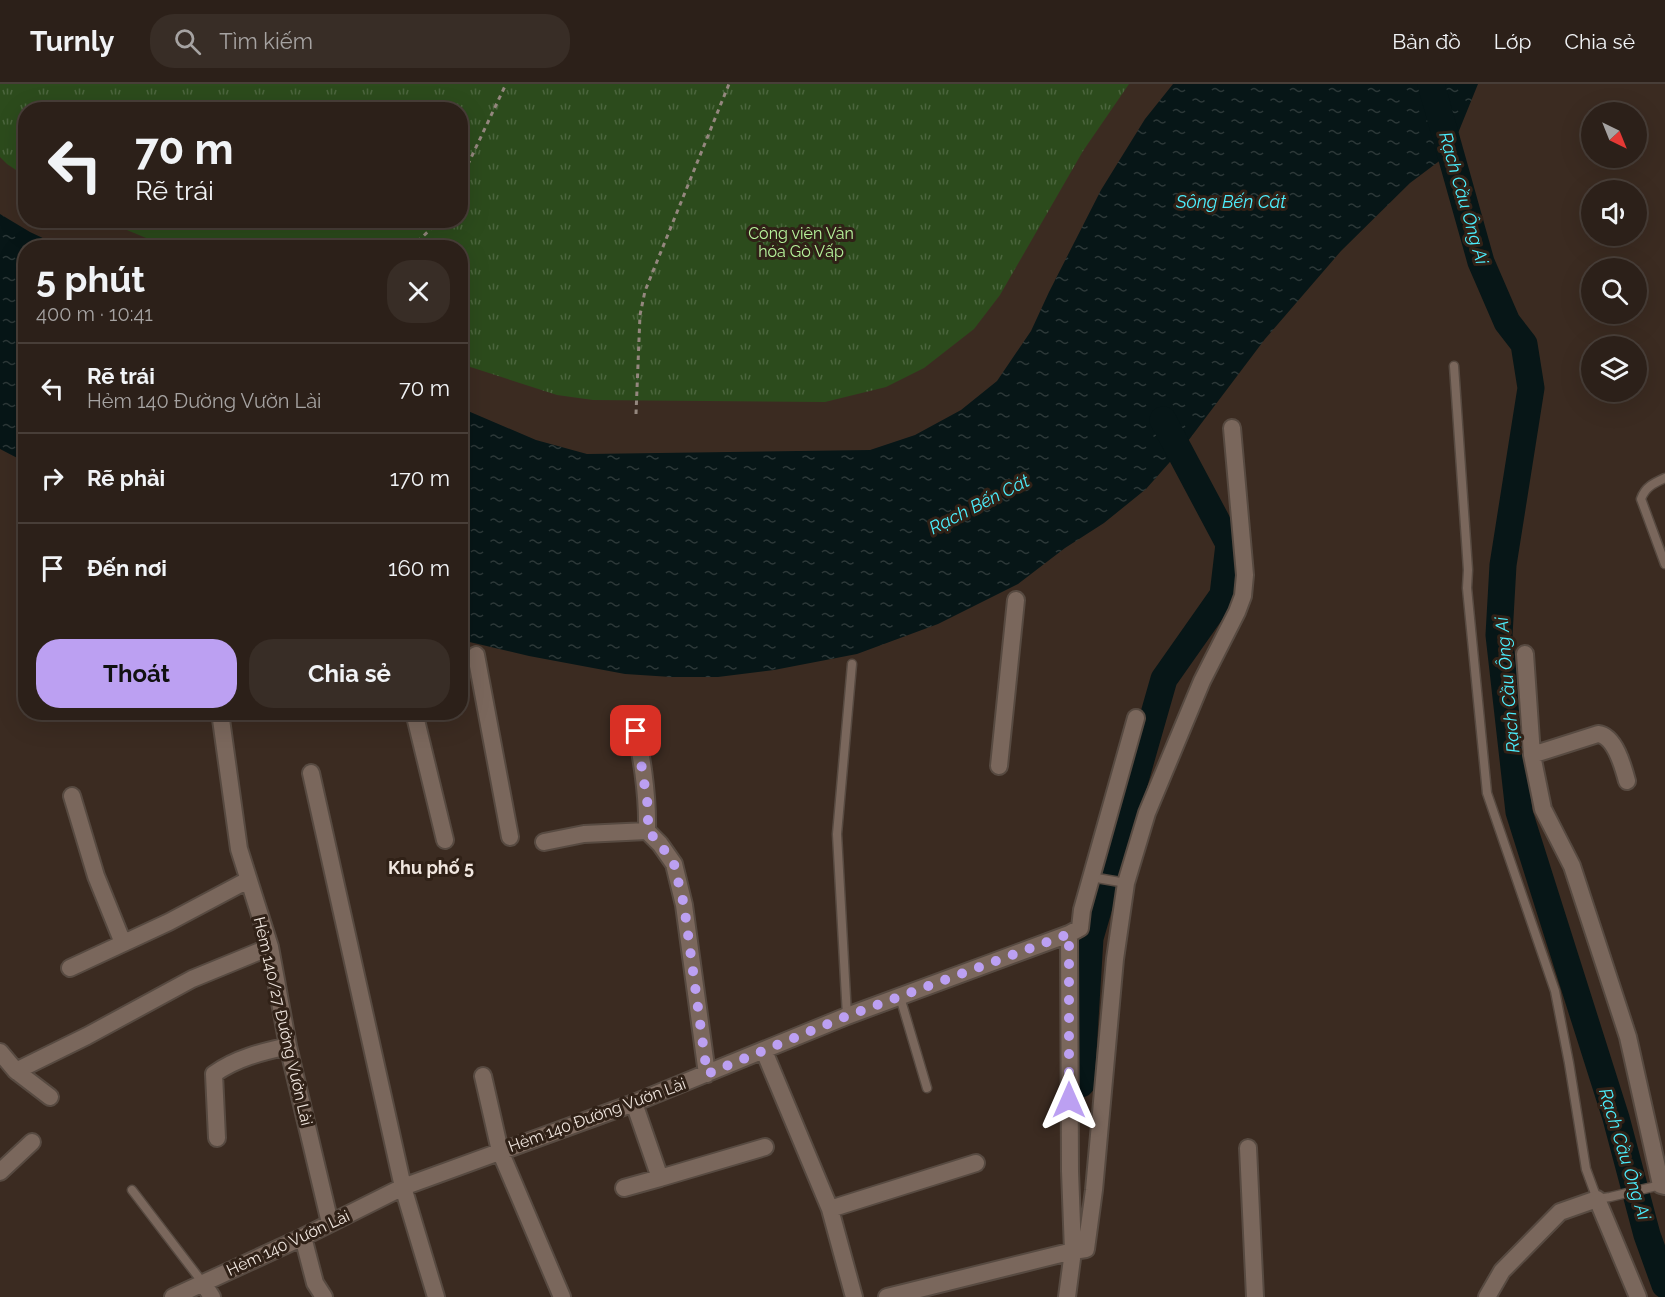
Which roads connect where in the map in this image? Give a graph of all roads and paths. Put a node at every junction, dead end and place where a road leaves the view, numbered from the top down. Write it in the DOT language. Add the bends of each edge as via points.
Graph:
graph roads {
  1 [pos="506,84"];
  2 [pos="729,84"];
  3 [pos="468,164"];
  4 [pos="432,228"];
  5 [pos="419,240"];
  6 [pos="1454,366"];
  7 [pos="636,414"];
  8 [pos="1232,428"];
  9 [pos="1665,478"];
  10 [pos="1665,564"];
  11 [pos="1016,600"];
  12 [pos="1525,654"];
  13 [pos="476,656"];
  14 [pos="852,664"];
  15 [pos="633,715"];
  16 [pos="1136,718"];
  17 [pos="221,720"];
  18 [pos="416,720"];
  19 [pos="1532,755"];
  20 [pos="999,766"];
  21 [pos="311,773"];
  22 [pos="1627,781"];
  23 [pos="72,796"];
  24 [pos="648,831"];
  25 [pos="510,837"];
  26 [pos="445,840"];
  27 [pos="544,842"];
  28 [pos="1095,878"];
  29 [pos="249,880"];
  30 [pos="1123,883"];
  31 [pos="1069,934"];
  32 [pos="123,943"];
  33 [pos="270,947"];
  34 [pos="70,968"];
  35 [pos="900,997"];
  36 [pos="847,1016"];
  37 [pos="288,1046"];
  38 [pos="764,1051"];
  39 [pos="0,1052"];
  40 [pos="16,1071"];
  41 [pos="707,1074"];
  42 [pos="483,1076"];
  43 [pos="927,1088"];
  44 [pos="50,1097"];
  45 [pos="634,1103"];
  46 [pos="217,1138"];
  47 [pos="32,1142"];
  48 [pos="765,1147"];
  49 [pos="1248,1148"];
  50 [pos="500,1151"];
  51 [pos="976,1163"];
  52 [pos="0,1172"];
  53 [pos="660,1178"];
  54 [pos="1658,1186"];
  55 [pos="403,1187"];
  56 [pos="624,1188"];
  57 [pos="132,1190"];
  58 [pos="1603,1198"];
  59 [pos="830,1209"];
  60 [pos="330,1223"];
  61 [pos="303,1237"];
  62 [pos="1072,1251"];
  63 [pos="203,1283"];
  64 [pos="173,1297"];
  65 [pos="212,1297"];
  66 [pos="324,1297"];
  67 [pos="436,1297"];
  68 [pos="562,1297"];
  69 [pos="854,1297"];
  70 [pos="887,1297"];
  71 [pos="1066,1297"];
  72 [pos="1255,1297"];
  73 [pos="1487,1297"];
  74 [pos="1638,1297"];
  1 -- 3 [label="path"];
  2 -- 7 [label="path" via="645,291 640,315"];
  4 -- 5 [label="path"];
  6 -- 58 [label="lane" via="1467,588 1487,793 1555,991 1586,1170"];
  8 -- 30 [label="street" via="1245,576 1243,596 1202,681"];
  9 -- 10 [label="lane" via="1649,486 1641,499"];
  11 -- 20 [label="street"];
  12 -- 19 [label="street"];
  13 -- 25 [label="street"];
  14 -- 36 [label="lane" via="837,834"];
  15 -- 24 [label="street" via="648,807"];
  16 -- 28 [label="street"];
  17 -- 29 [label="street, Hẻm 140/27 Đường Vườn Lài" via="239,849"];
  18 -- 26 [label="street"];
  19 -- 22 [label="street" via="1603,734 1616,751"];
  19 -- 54 [label="street" via="1543,809 1572,866 1628,1037"];
  21 -- 55 [label="street"];
  23 -- 32 [label="street" via="96,876"];
  24 -- 27 [label="street" via="584,834"];
  24 -- 41 [label="street" via="671,858 684,905"];
  28 -- 30 [label="lane"];
  28 -- 31 [label="street" via="1082,910 1080,928"];
  29 -- 32 [label="street"];
  29 -- 33 [label="street, Hẻm 140/27 Đường Vườn Lài"];
  30 -- 62 [label="street" via="1086,1250"];
  31 -- 35 [label="street, Hẻm 140 Đường Vườn Lài"];
  31 -- 62 [label="street"];
  32 -- 34 [label="street"];
  33 -- 37 [label="street, Hẻm 140/27 Đường Vườn Lài"];
  33 -- 40 [label="street" via="192,979"];
  35 -- 36 [label="street, Hẻm 140 Đường Vườn Lài"];
  35 -- 43 [label="lane"];
  36 -- 38 [label="street, Hẻm 140 Đường Vườn Lài"];
  37 -- 46 [label="street" via="255,1053 214,1074"];
  37 -- 60 [label="street, Hẻm 140/27 Đường Vườn Lài"];
  38 -- 41 [label="street, Hẻm 140 Đường Vườn Lài"];
  38 -- 59 [label="street"];
  39 -- 40 [label="street"];
  40 -- 44 [label="street"];
  41 -- 45 [label="street, Hẻm 140 Đường Vườn Lài"];
  42 -- 50 [label="street"];
  45 -- 50 [label="street, Hẻm 140 Đường Vườn Lài"];
  45 -- 53 [label="street"];
  47 -- 52 [label="street"];
  48 -- 53 [label="street"];
  49 -- 72 [label="street"];
  50 -- 55 [label="street, Hẻm 140 Đường Vườn Lài"];
  50 -- 68 [label="street"];
  51 -- 59 [label="street"];
  53 -- 56 [label="street"];
  54 -- 58 [label="lane"];
  55 -- 60 [label="street, Hẻm 140 Vườn Lài"];
  55 -- 67 [label="street"];
  57 -- 63 [label="lane"];
  58 -- 73 [label="street" via="1560,1212 1502,1271"];
  58 -- 74 [label="street"];
  59 -- 69 [label="street"];
  60 -- 61 [label="street, Hẻm 140 Vườn Lài"];
  61 -- 63 [label="street, Hẻm 140 Vườn Lài"];
  61 -- 66 [label="street" via="315,1284"];
  62 -- 70 [label="street"];
  62 -- 71 [label="street"];
  63 -- 64 [label="street, Hẻm 140 Vườn Lài"];
  63 -- 65 [label="street"];
}
